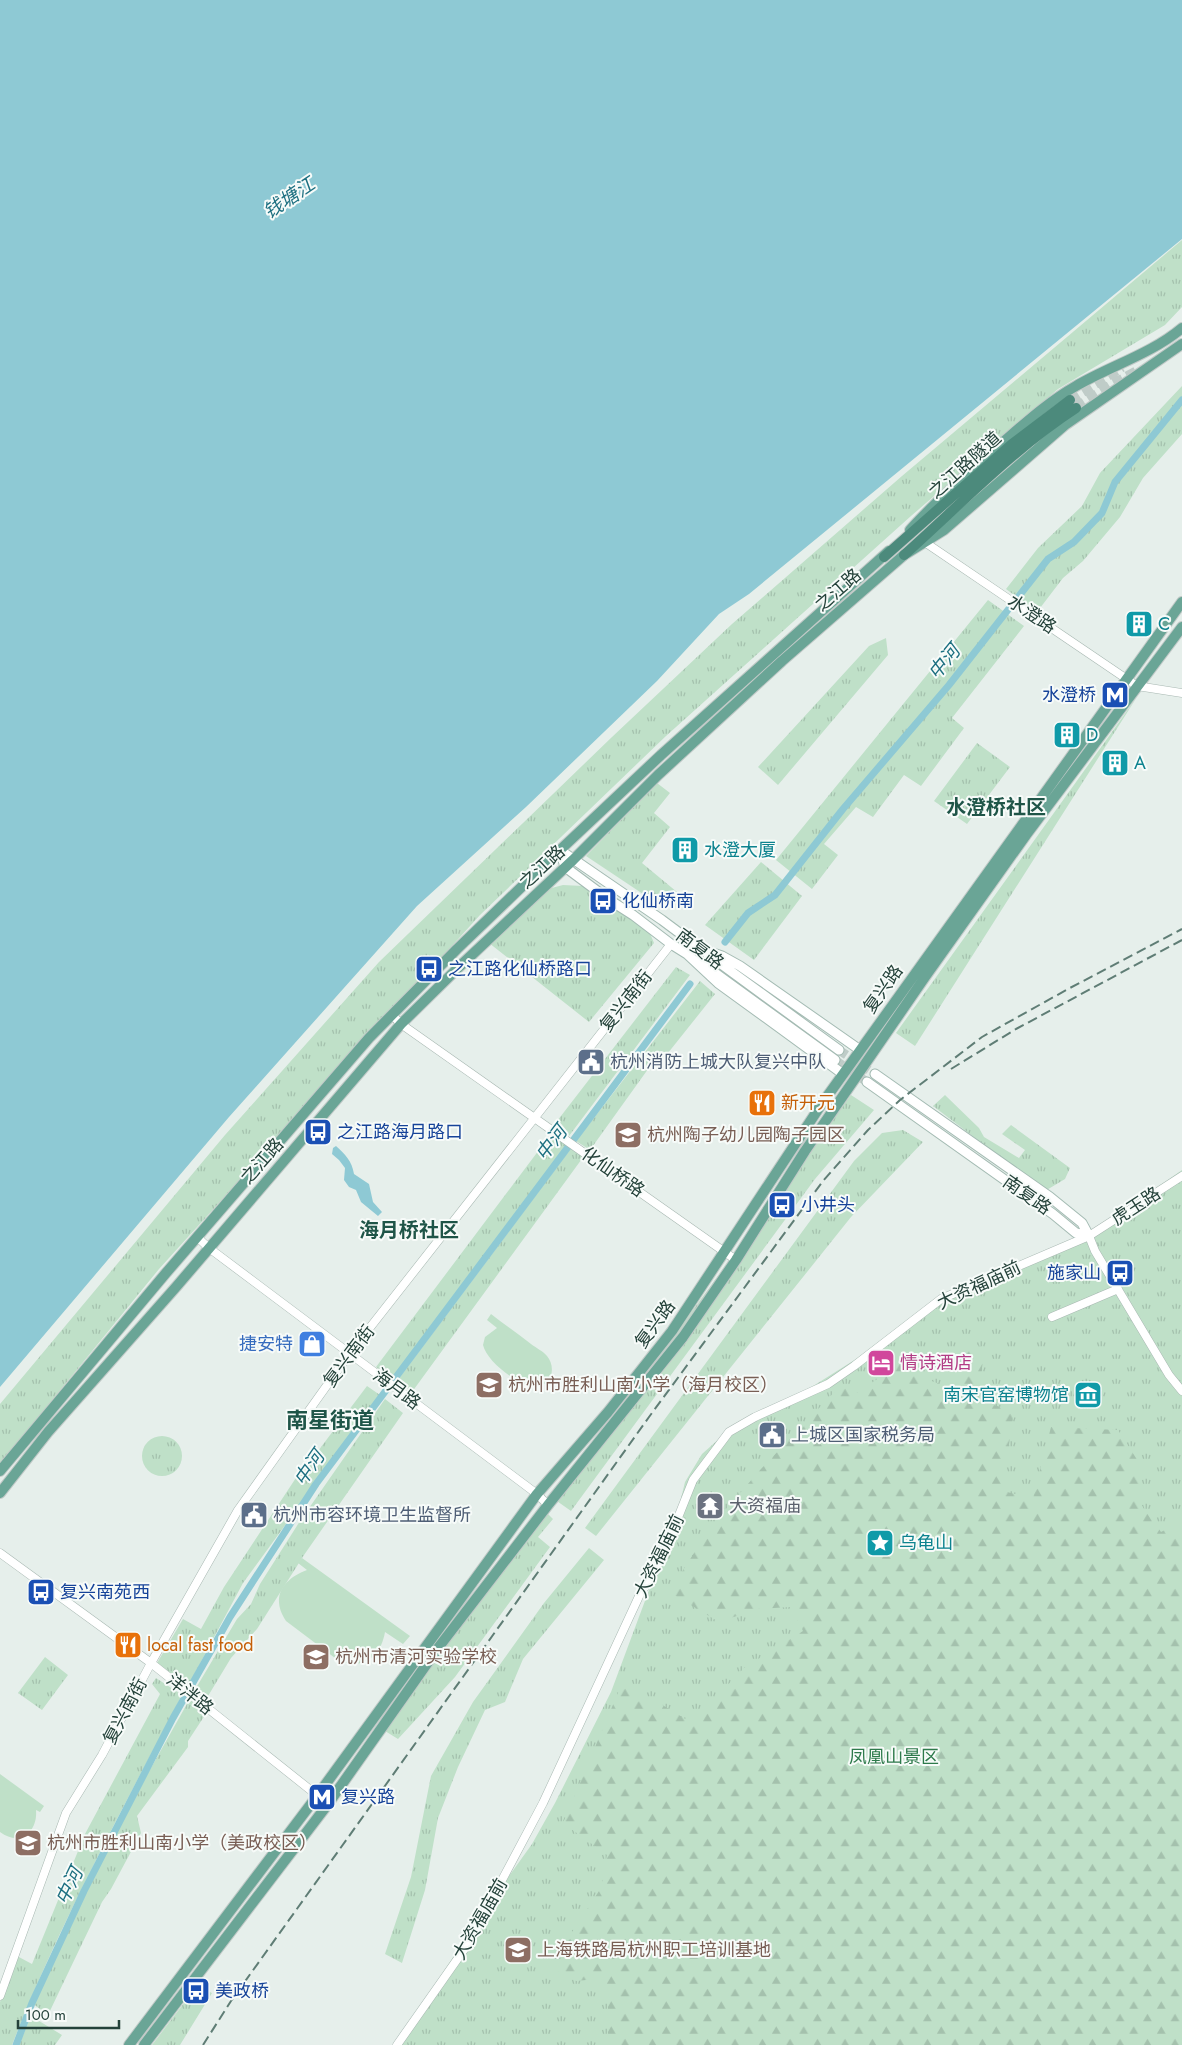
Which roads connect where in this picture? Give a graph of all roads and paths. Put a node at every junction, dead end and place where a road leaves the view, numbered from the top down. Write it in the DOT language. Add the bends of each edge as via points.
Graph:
graph roads {
  1 [pos="1182,328"];
  2 [pos="1182,344"];
  3 [pos="926,543"];
  4 [pos="904,556"];
  5 [pos="884,557"];
  6 [pos="1182,602"];
  7 [pos="1182,627"];
  8 [pos="1126,678"];
  9 [pos="1137,686"];
  10 [pos="1182,693"];
  11 [pos="560,850"];
  12 [pos="573,860"];
  13 [pos="565,867"];
  14 [pos="671,944"];
  15 [pos="701,949"];
  16 [pos="687,954"];
  17 [pos="392,1015"];
  18 [pos="401,1024"];
  19 [pos="839,1050"];
  20 [pos="860,1050"];
  21 [pos="835,1060"];
  22 [pos="843,1074"];
  23 [pos="875,1074"];
  24 [pos="867,1082"];
  25 [pos="534,1116"];
  26 [pos="1182,1176"];
  27 [pos="1089,1236"];
  28 [pos="197,1237"];
  29 [pos="209,1248"];
  30 [pos="724,1252"];
  31 [pos="736,1260"];
  32 [pos="1118,1288"];
  33 [pos="1052,1317"];
  34 [pos="350,1353"];
  35 [pos="1182,1391"];
  36 [pos="0,1471"];
  37 [pos="0,1493"];
  38 [pos="537,1494"];
  39 [pos="548,1505"];
  40 [pos="0,1553"];
  41 [pos="151,1663"];
  42 [pos="318,1796"];
  43 [pos="328,1804"];
  44 [pos="0,1996"];
  45 [pos="129,2045"];
  46 [pos="144,2045"];
  47 [pos="397,2045"];
  1 -- 5 [label="main road, 之江路" via="1152,349 1076,386 1036,414 940,498"];
  2 -- 3 [label="main road, 之江路" via="1065,425"];
  3 -- 4 [label="main road, 之江路"];
  3 -- 8 [label="street, 水澄路"];
  4 -- 5 [label="highway, 之江路隧道" via="1073,404 1012,444"];
  4 -- 12 [label="main road, 之江路" via="738,701"];
  5 -- 11 [label="main road, 之江路"];
  6 -- 8 [label="main road, 复兴路"];
  7 -- 9 [label="main road, 复兴路"];
  8 -- 9 [label="street, 水澄路"];
  8 -- 20 [label="main road, 复兴路"];
  9 -- 10 [label="street"];
  9 -- 31 [label="main road, 复兴路" via="920,984 805,1151"];
  11 -- 12 [label="main road, 南复路"];
  11 -- 13 [label="main road"];
  11 -- 17 [label="main road, 之江路"];
  12 -- 13 [label="main road, 之江路"];
  12 -- 15 [label="main road, 南复路"];
  13 -- 14 [label="main road, 南复路"];
  13 -- 18 [label="main road, 之江路"];
  14 -- 16 [label="main road, 南复路"];
  14 -- 25 [label="street, 复兴南街"];
  15 -- 19 [label="main road, 南复路"];
  15 -- 20 [label="main road" via="740,966"];
  16 -- 21 [label="main road, 南复路"];
  16 -- 22 [label="main road" via="718,984"];
  17 -- 18 [label="street, 化仙桥路"];
  17 -- 28 [label="main road, 之江路"];
  18 -- 25 [label="street, 化仙桥路"];
  18 -- 29 [label="main road, 之江路"];
  20 -- 22 [label="main road, 复兴路"];
  22 -- 30 [label="main road, 复兴路"];
  23 -- 27 [label="main road, 南复路" via="1050,1196 1082,1223"];
  24 -- 27 [label="main road, 南复路" via="1076,1233"];
  25 -- 30 [label="street, 化仙桥路"];
  25 -- 34 [label="street, 复兴南街"];
  26 -- 27 [label="street, 虎玉路"];
  27 -- 32 [label="street, 南复路"];
  27 -- 47 [label="street, 大资福庙前" via="941,1299 828,1384 729,1432 693,1480 663,1555 641,1592 543,1803 468,1944"];
  28 -- 29 [label="street, 海月路"];
  28 -- 36 [label="main road, 之江路"];
  29 -- 34 [label="street, 海月路"];
  29 -- 37 [label="main road, 之江路" via="48,1432"];
  30 -- 31 [label="street, 化仙桥路"];
  30 -- 38 [label="main road, 复兴路" via="672,1331"];
  31 -- 39 [label="main road, 复兴路" via="683,1337"];
  32 -- 33 [label="street"];
  32 -- 35 [label="street, 南复路"];
  34 -- 38 [label="street, 海月路"];
  34 -- 41 [label="street, 复兴南街" via="238,1510"];
  38 -- 39 [label="street, 海月路"];
  38 -- 42 [label="main road, 复兴路"];
  39 -- 43 [label="main road, 复兴路" via="438,1648"];
  40 -- 41 [label="street, 洋泮路"];
  41 -- 42 [label="street, 洋泮路"];
  41 -- 44 [label="street, 复兴南街" via="102,1755 66,1813"];
  42 -- 43 [label="street, 洋泮路"];
  42 -- 45 [label="main road, 复兴路"];
  43 -- 46 [label="main road, 复兴路"];
}
